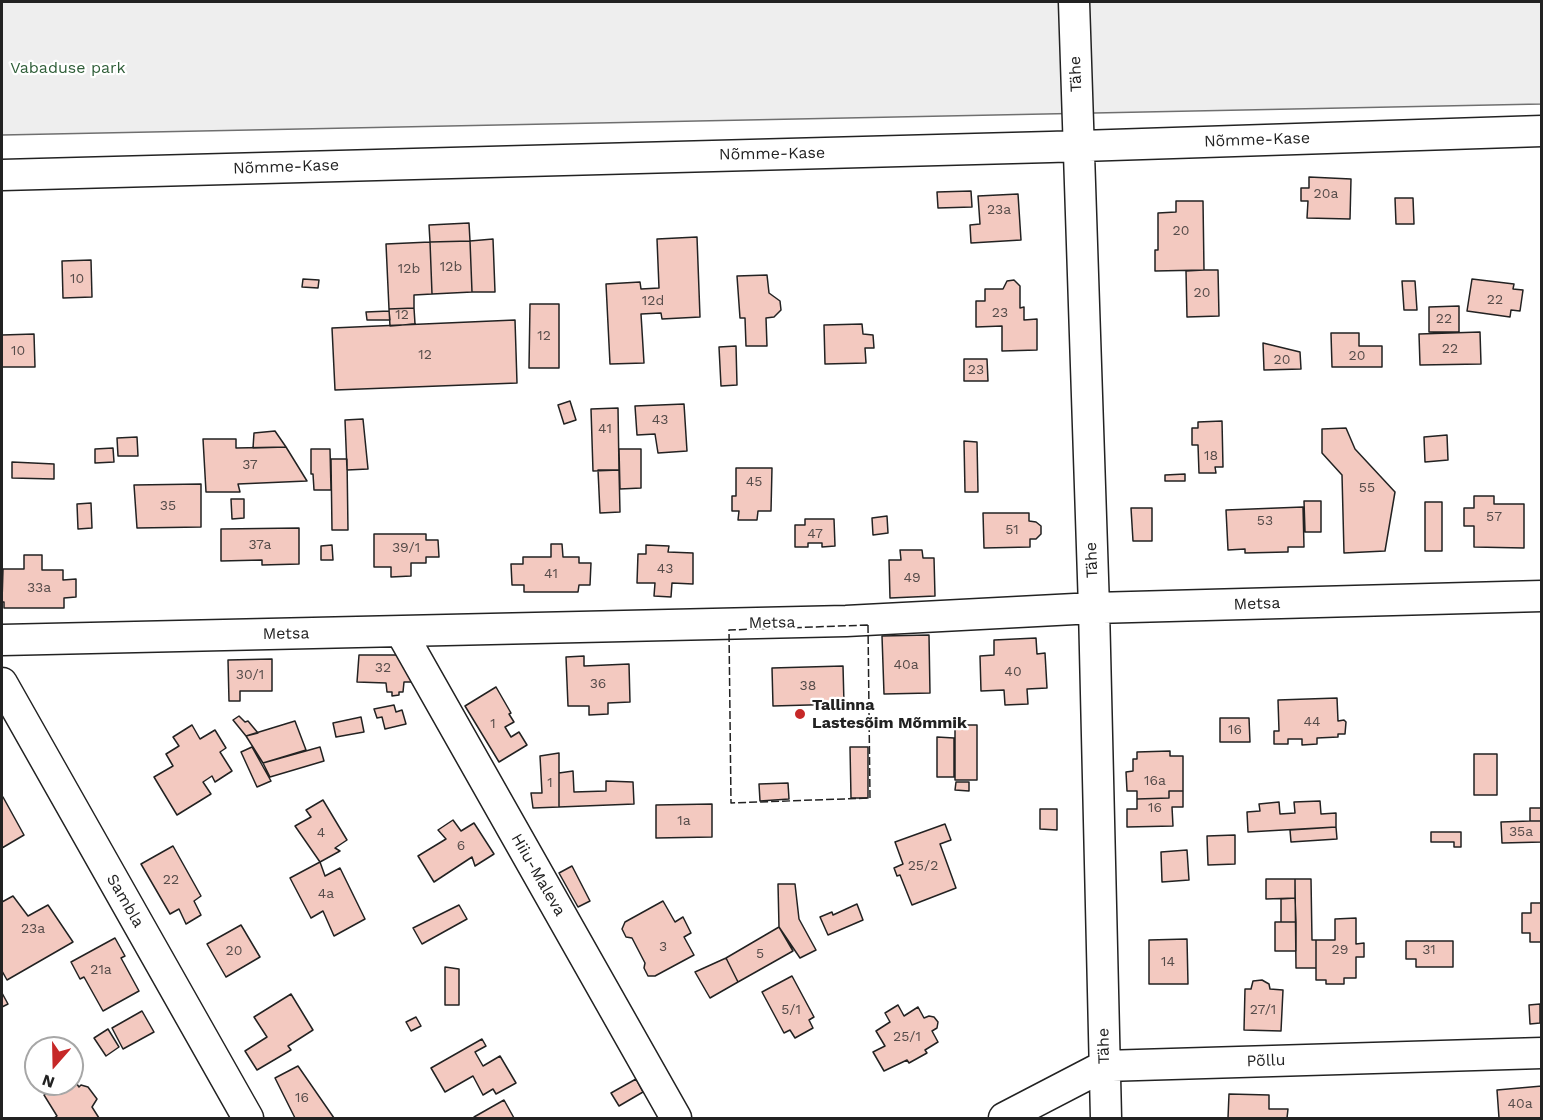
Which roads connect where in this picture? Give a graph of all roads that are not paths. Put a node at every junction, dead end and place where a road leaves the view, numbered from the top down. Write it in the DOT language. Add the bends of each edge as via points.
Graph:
graph roads {
  1 [pos="1074,2"];
  2 [pos="1542,131"];
  3 [pos="1078,146"];
  4 [pos="2,175"];
  5 [pos="1542,596"];
  6 [pos="1094,608"];
  7 [pos="400,632"];
  8 [pos="2,640"];
  9 [pos="2,683"];
  10 [pos="1542,1053"];
  11 [pos="1104,1066"];
  12 [pos="248,1119"];
  13 [pos="676,1119"];
  14 [pos="1004,1119"];
  15 [pos="1106,1119"];
  1 -- 3 [label="street, Tähe"];
  2 -- 3 [label="street, Nõmme-Kase"];
  3 -- 4 [label="street, Nõmme-Kase"];
  3 -- 6 [label="street, Tähe"];
  5 -- 6 [label="street, Metsa"];
  6 -- 7 [label="street, Metsa" via="846,621"];
  6 -- 11 [label="street, Tähe"];
  7 -- 8 [label="street, Metsa"];
  7 -- 13 [label="street, Hiiu-Maleva"];
  9 -- 12 [label="street, Sambla"];
  10 -- 11 [label="street, Põllu"];
  11 -- 14 [label="street, Põllu"];
  11 -- 15 [label="street, Tähe"];
}
